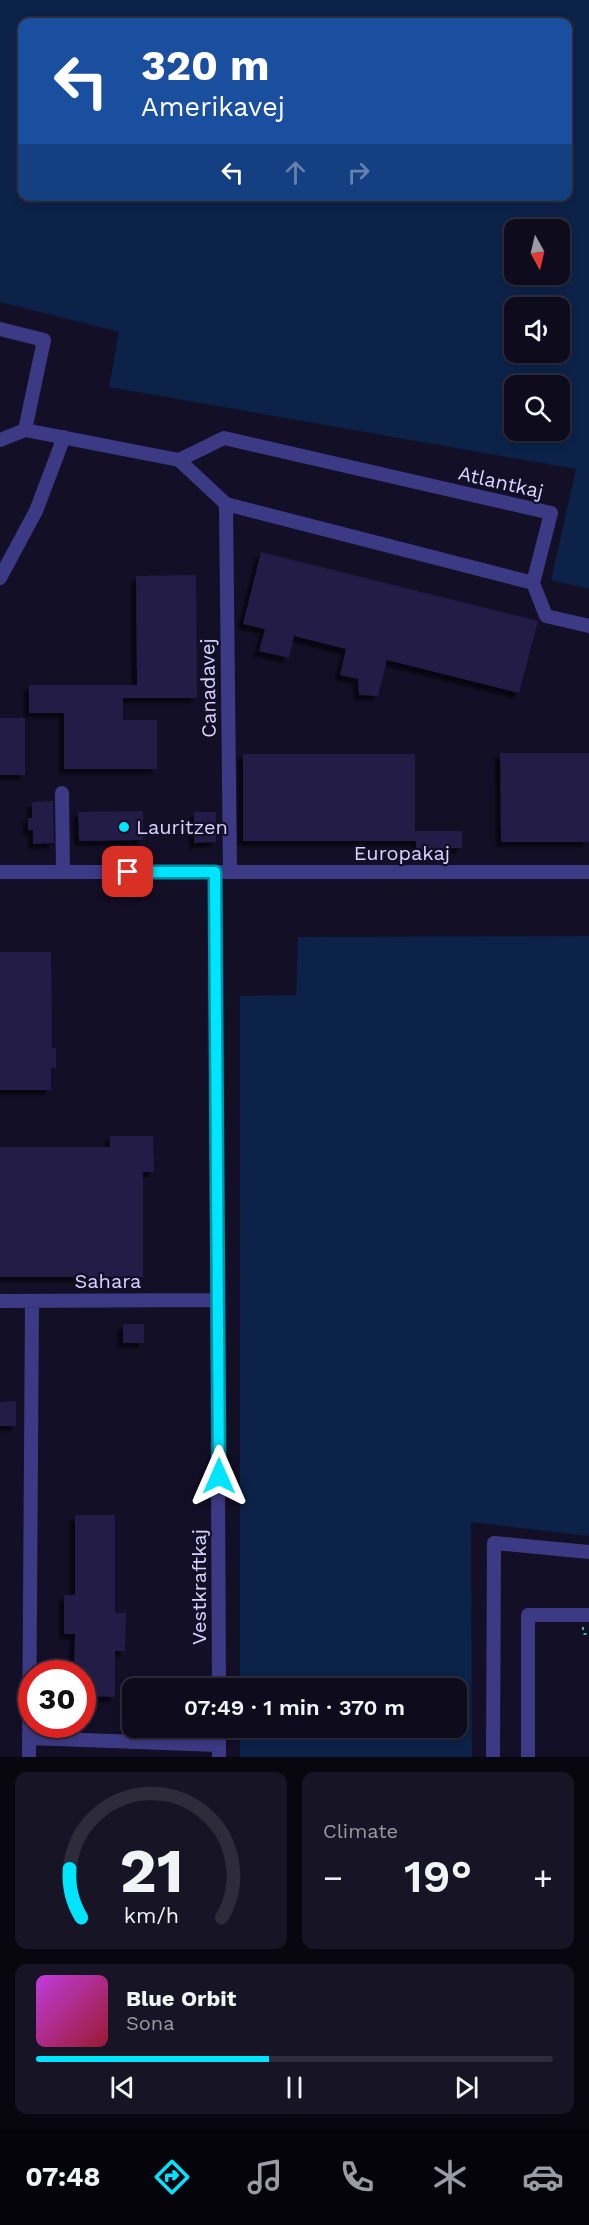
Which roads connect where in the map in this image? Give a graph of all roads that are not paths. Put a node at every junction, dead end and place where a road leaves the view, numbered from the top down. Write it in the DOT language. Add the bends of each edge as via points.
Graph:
graph roads {
  1 [pos="0,329"];
  2 [pos="25,430"];
  3 [pos="64,437"];
  4 [pos="0,440"];
  5 [pos="179,460"];
  6 [pos="226,504"];
  7 [pos="0,578"];
  8 [pos="533,583"];
  9 [pos="589,626"];
  10 [pos="62,793"];
  11 [pos="0,872"];
  12 [pos="63,872"];
  13 [pos="215,872"];
  14 [pos="230,872"];
  15 [pos="589,872"];
  16 [pos="32,1300"];
  17 [pos="216,1300"];
  18 [pos="0,1301"];
  19 [pos="589,1552"];
  20 [pos="589,1615"];
  21 [pos="30,1660"];
  22 [pos="219,1678"];
  23 [pos="29,1738"];
  24 [pos="219,1751"];
  25 [pos="29,1757"];
  26 [pos="493,1757"];
  27 [pos="528,1757"];
  1 -- 2 [label="street" via="44,340"];
  2 -- 3 [label="street"];
  2 -- 4 [label="street"];
  3 -- 5 [label="street"];
  3 -- 7 [label="street" via="36,511"];
  5 -- 6 [label="street"];
  5 -- 8 [label="street, Atlantkaj" via="224,438 551,513"];
  6 -- 8 [label="street"];
  6 -- 14 [label="street, Canadavej"];
  8 -- 9 [label="street" via="546,616"];
  10 -- 12 [label="street"];
  11 -- 12 [label="street, Europakaj"];
  12 -- 13 [label="street, Europakaj"];
  13 -- 14 [label="street, Europakaj"];
  13 -- 17 [label="street, Vestkraftkaj"];
  14 -- 15 [label="street, Europakaj"];
  16 -- 17 [label="street, Sahara"];
  16 -- 18 [label="street, Sahara"];
  16 -- 21 [label="street"];
  17 -- 22 [label="street, Vestkraftkaj"];
  19 -- 26 [label="street" via="494,1543"];
  20 -- 27 [label="street" via="528,1615"];
  23 -- 24 [label="street"];
  23 -- 25 [label="street"];
}
